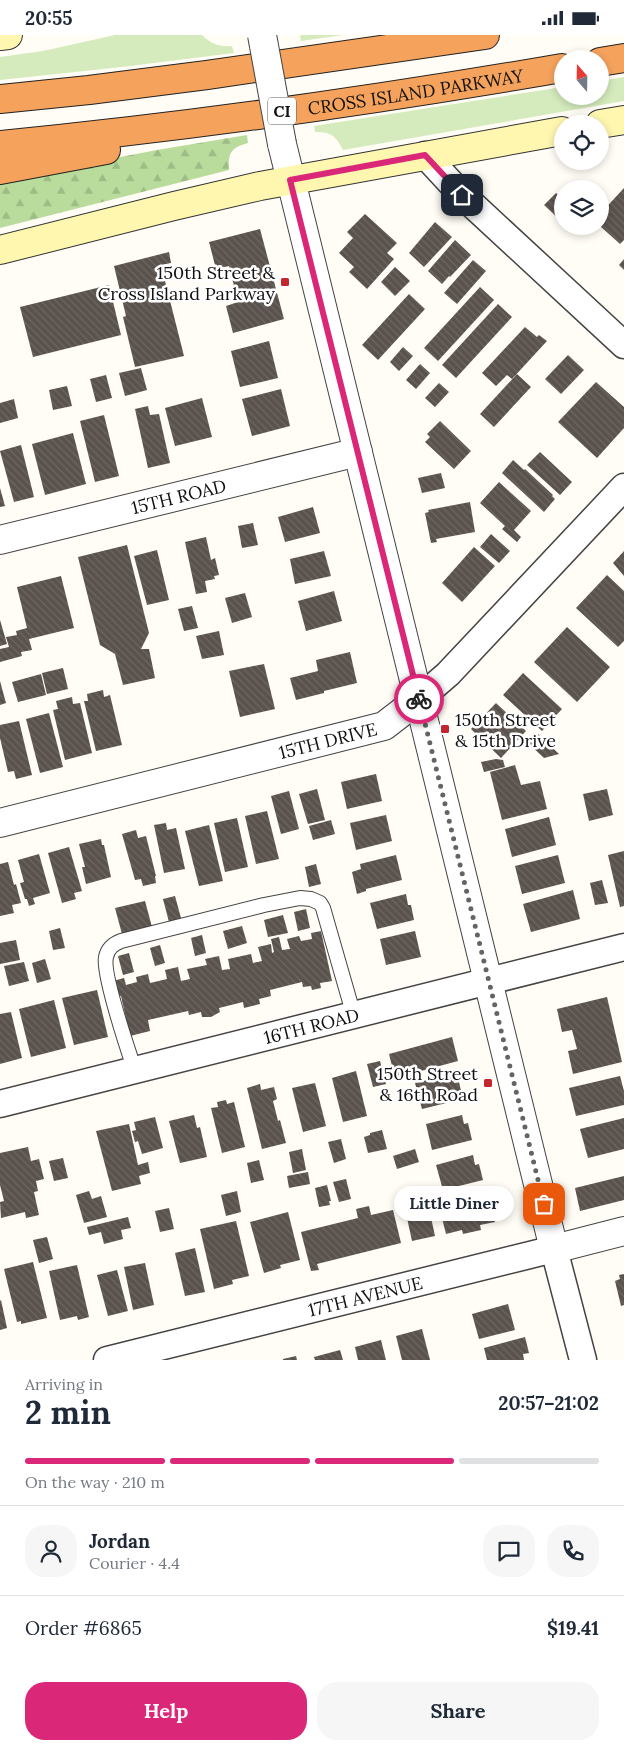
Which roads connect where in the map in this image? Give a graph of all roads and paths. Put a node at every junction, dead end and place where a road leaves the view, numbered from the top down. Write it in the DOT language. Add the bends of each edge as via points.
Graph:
graph roads {
  1 [pos="8,35"];
  2 [pos="262,35"];
  3 [pos="485,35"];
  4 [pos="0,36"];
  5 [pos="624,58"];
  6 [pos="609,60"];
  7 [pos="554,69"];
  8 [pos="371,98"];
  9 [pos="0,99"];
  10 [pos="624,120"];
  11 [pos="609,122"];
  12 [pos="554,132"];
  13 [pos="0,145"];
  14 [pos="425,155"];
  15 [pos="0,171"];
  16 [pos="290,180"];
  17 [pos="0,250"];
  18 [pos="624,345"];
  19 [pos="358,452"];
  20 [pos="624,487"];
  21 [pos="0,541"];
  22 [pos="419,699"];
  23 [pos="0,823"];
  24 [pos="624,947"];
  25 [pos="489,982"];
  26 [pos="354,1016"];
  27 [pos="135,1071"];
  28 [pos="0,1104"];
  29 [pos="624,1231"];
  30 [pos="554,1249"];
  31 [pos="107,1360"];
  32 [pos="582,1360"];
  1 -- 4 [label="main road"];
  2 -- 16 [label="street, bridge"];
  3 -- 9 [label="highway" via="207,75"];
  5 -- 6 [label="highway"];
  7 -- 8 [label="highway, CROSS ISLAND PARKWAY / CI"];
  8 -- 13 [label="highway, CROSS ISLAND PARKWAY / CI" via="165,127"];
  8 -- 15 [label="highway"];
  10 -- 11 [label="main road"];
  12 -- 14 [label="main road"];
  14 -- 16 [label="main road"];
  14 -- 18 [label="street" via="462,195"];
  16 -- 17 [label="main road" via="192,201"];
  16 -- 19 [label="street"];
  19 -- 21 [label="street, 15TH ROAD"];
  19 -- 22 [label="street"];
  20 -- 22 [label="street, 15TH DRIVE" via="448,674"];
  22 -- 23 [label="street, 15TH DRIVE" via="384,725"];
  22 -- 25 [label="street"];
  24 -- 25 [label="street, 16TH ROAD"];
  25 -- 26 [label="street, 16TH ROAD"];
  25 -- 30 [label="street"];
  26 -- 27 [label="street, 16TH ROAD"];
  26 -- 27 [label="lane" via="320,903 300,898 264,905 121,941 109,949 105,959 107,977"];
  27 -- 28 [label="street, 16TH ROAD"];
  29 -- 30 [label="street, 17TH AVENUE"];
  30 -- 31 [label="street, 17TH AVENUE"];
  30 -- 32 [label="street"];
}
